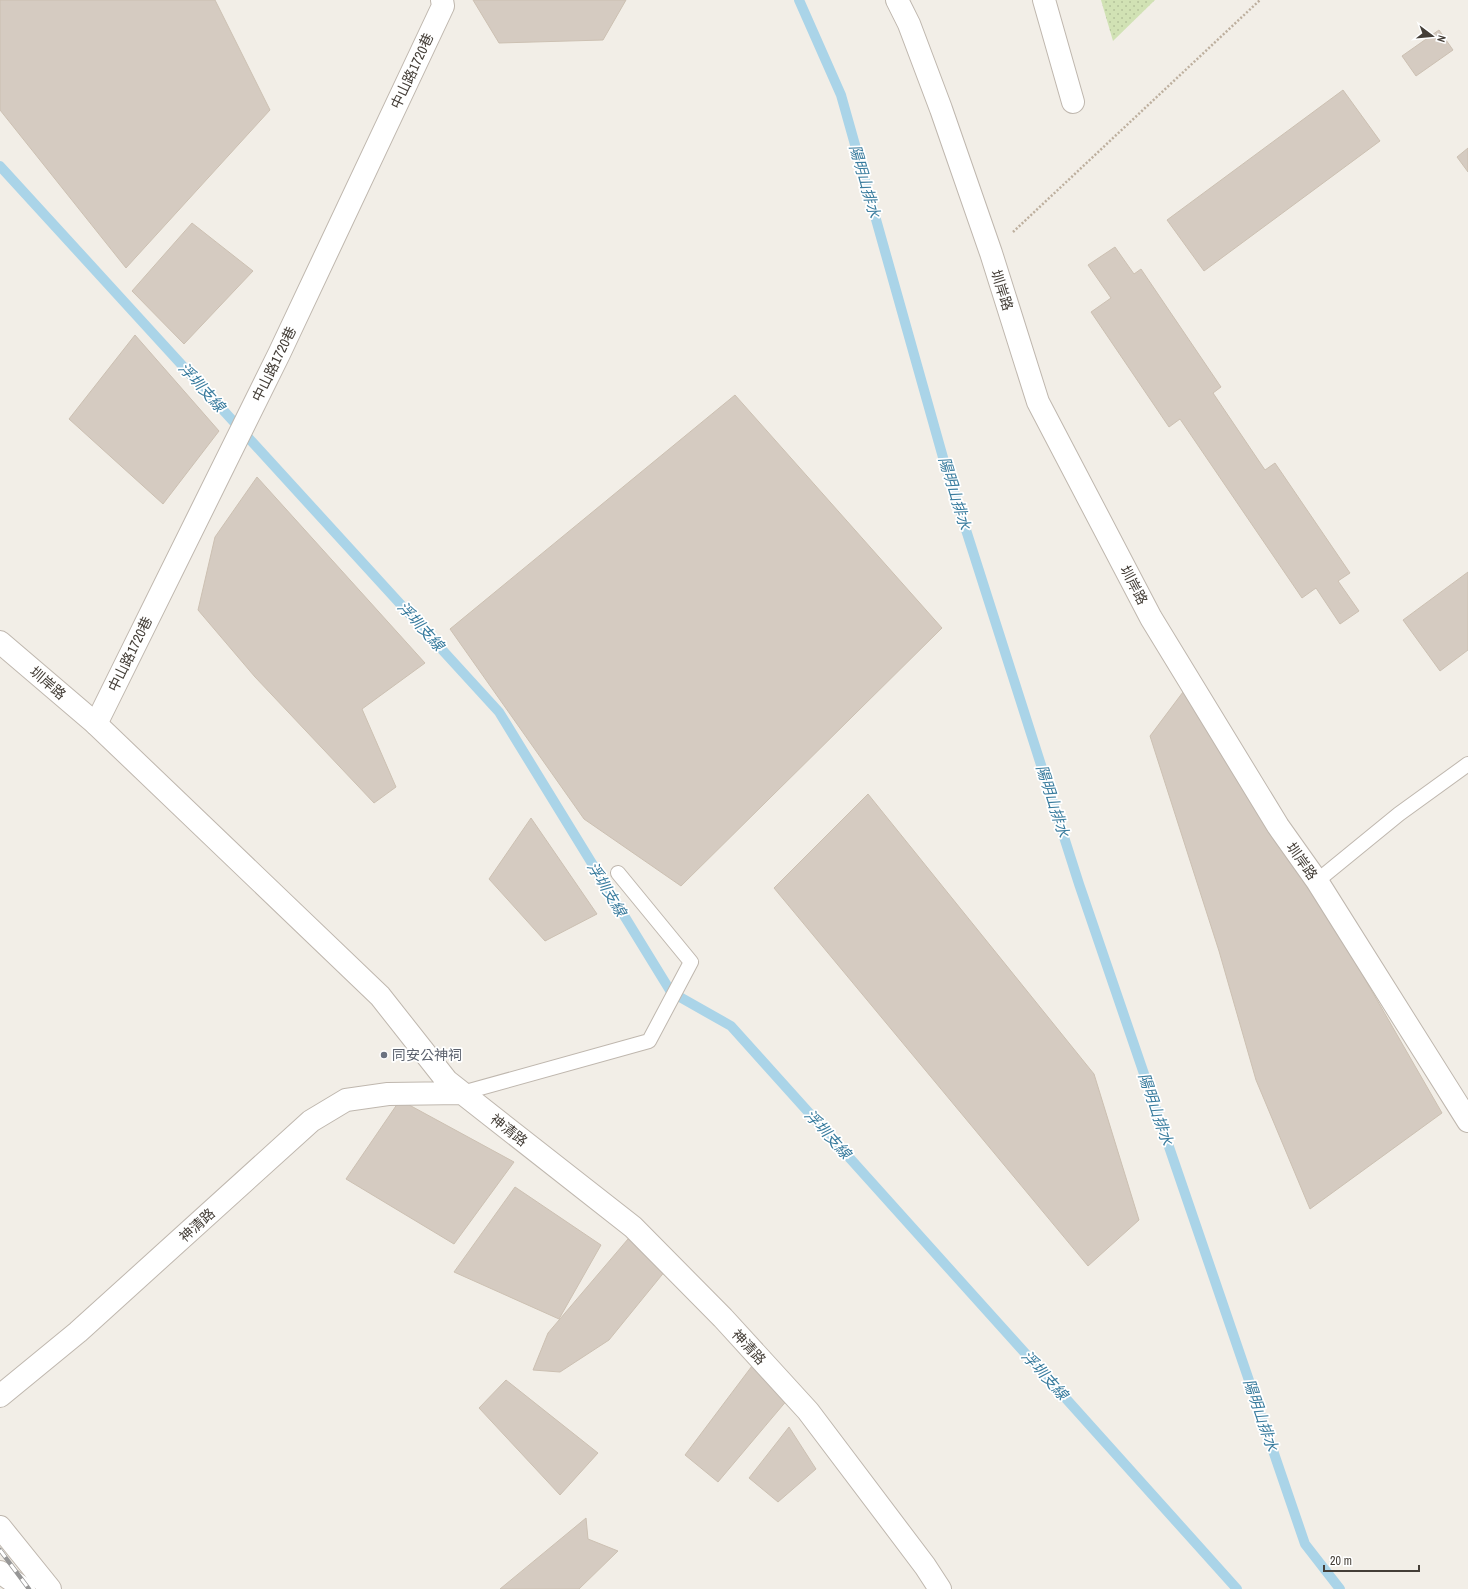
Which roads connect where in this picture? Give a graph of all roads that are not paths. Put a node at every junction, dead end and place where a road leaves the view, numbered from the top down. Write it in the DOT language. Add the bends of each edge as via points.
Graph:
graph roads {
  1 [pos="442,0"];
  2 [pos="897,0"];
  3 [pos="1044,0"];
  4 [pos="1073,102"];
  5 [pos="0,642"];
  6 [pos="96,724"];
  7 [pos="1467,768"];
  8 [pos="618,873"];
  9 [pos="1317,881"];
  10 [pos="462,1093"];
  11 [pos="1468,1121"];
  12 [pos="0,1396"];
  13 [pos="0,1527"];
  14 [pos="0,1572"];
  15 [pos="24,1589"];
  16 [pos="50,1589"];
  17 [pos="940,1589"];
  1 -- 6 [label="street, 中山路1720巷" via="443,6 279,354"];
  2 -- 9 [label="street, 圳岸路" via="942,109 1038,402 1151,618 1278,826"];
  3 -- 4 [label="street"];
  5 -- 6 [label="street, 圳岸路"];
  6 -- 10 [label="street, 圳岸路" via="380,996 447,1081"];
  7 -- 9 [label="lane" via="1399,814"];
  8 -- 10 [label="lane" via="691,962 649,1041"];
  9 -- 11 [label="street, 圳岸路"];
  10 -- 12 [label="street, 神清路" via="388,1094 346,1100 312,1121 78,1332"];
  10 -- 17 [label="street, 神清路" via="633,1228 723,1318 808,1411"];
  13 -- 16 [label="street"];
  14 -- 15 [label="street"];
}
